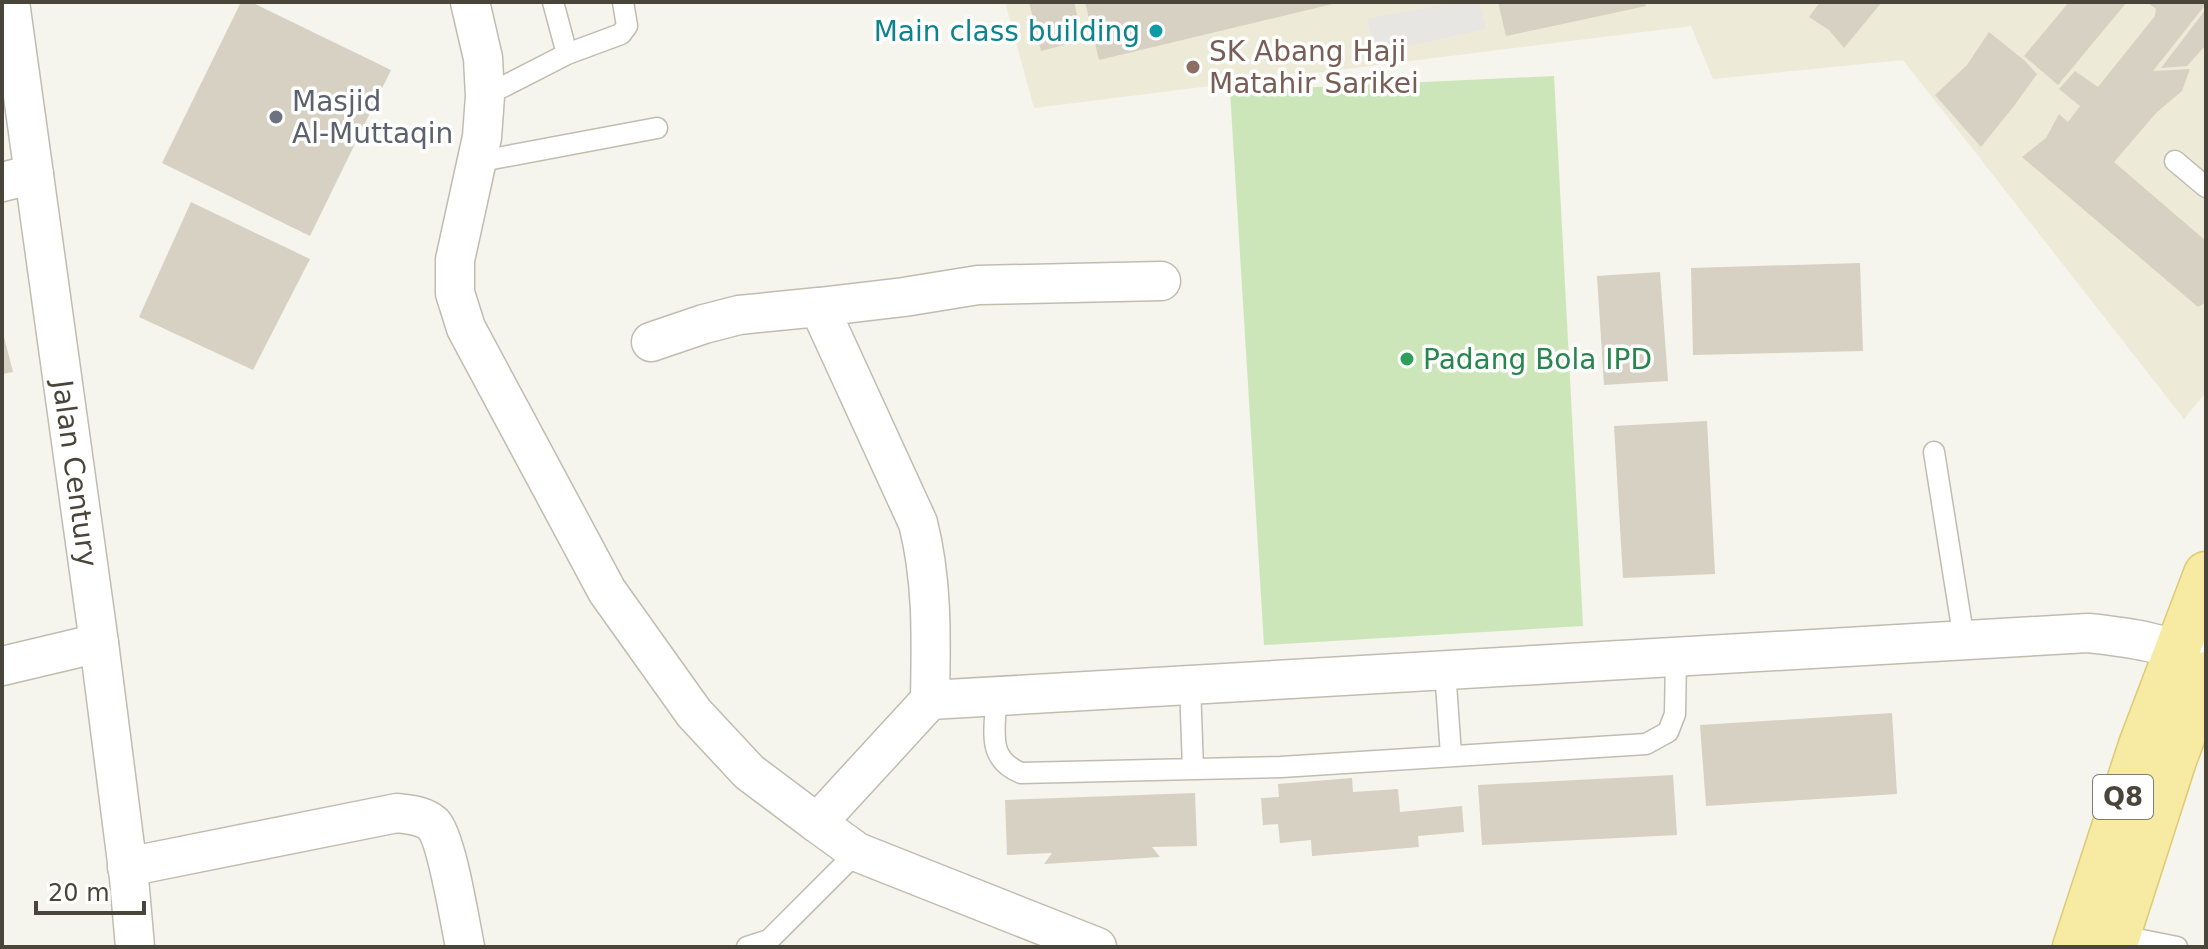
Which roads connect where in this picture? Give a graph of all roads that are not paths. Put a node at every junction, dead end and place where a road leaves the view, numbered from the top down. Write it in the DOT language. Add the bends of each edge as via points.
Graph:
graph roads {
  1 [pos="10,2"];
  2 [pos="470,2"];
  3 [pos="553,2"];
  4 [pos="623,2"];
  5 [pos="567,54"];
  6 [pos="485,96"];
  7 [pos="657,128"];
  8 [pos="2175,161"];
  9 [pos="476,162"];
  10 [pos="18,178"];
  11 [pos="2206,187"];
  12 [pos="1161,281"];
  13 [pos="819,307"];
  14 [pos="651,342"];
  15 [pos="1934,452"];
  16 [pos="2206,574"];
  17 [pos="1964,640"];
  18 [pos="99,643"];
  19 [pos="1676,657"];
  20 [pos="2196,662"];
  21 [pos="2,666"];
  22 [pos="1445,670"];
  23 [pos="1190,685"];
  24 [pos="996,696"];
  25 [pos="930,700"];
  26 [pos="1451,755"];
  27 [pos="1193,769"];
  28 [pos="817,823"];
  29 [pos="857,852"];
  30 [pos="127,867"];
  31 [pos="2089,941"];
  32 [pos="135,947"];
  33 [pos="465,947"];
  34 [pos="747,947"];
  35 [pos="1097,947"];
  36 [pos="2177,947"];
  1 -- 10 [label="street, Jalan Century"];
  2 -- 6 [label="street" via="483,58"];
  3 -- 5 [label="lane"];
  4 -- 5 [label="lane" via="627,26 621,34"];
  5 -- 6 [label="lane"];
  6 -- 9 [label="street"];
  7 -- 9 [label="lane"];
  8 -- 11 [label="lane"];
  9 -- 28 [label="street" via="455,260 455,293 466,328 607,591 694,713 749,772"];
  10 -- 18 [label="street, Jalan Century"];
  12 -- 13 [label="street" via="978,285"];
  13 -- 14 [label="street" via="739,315"];
  13 -- 25 [label="street" via="918,523 931,604"];
  15 -- 17 [label="lane"];
  16 -- 20 [label="main road, Q8"];
  17 -- 19 [label="street"];
  17 -- 20 [label="street" via="2088,633 2151,641"];
  18 -- 21 [label="street"];
  18 -- 30 [label="street, Jalan Century"];
  19 -- 22 [label="street"];
  19 -- 26 [label="lane" via="1675,714 1668,732 1646,744"];
  20 -- 31 [label="main road, Q8" via="2174,760"];
  22 -- 23 [label="street"];
  22 -- 26 [label="lane"];
  23 -- 24 [label="street"];
  23 -- 27 [label="lane"];
  24 -- 25 [label="street"];
  24 -- 27 [label="lane" via="995,752 1007,767 1021,773"];
  25 -- 28 [label="street"];
  26 -- 27 [label="lane"];
  28 -- 29 [label="street"];
  29 -- 34 [label="lane" via="769,940"];
  29 -- 35 [label="street"];
  30 -- 32 [label="street, Jalan Century"];
  30 -- 33 [label="street" via="397,813 424,817 436,826 443,846"];
  31 -- 36 [label="lane"];
}
